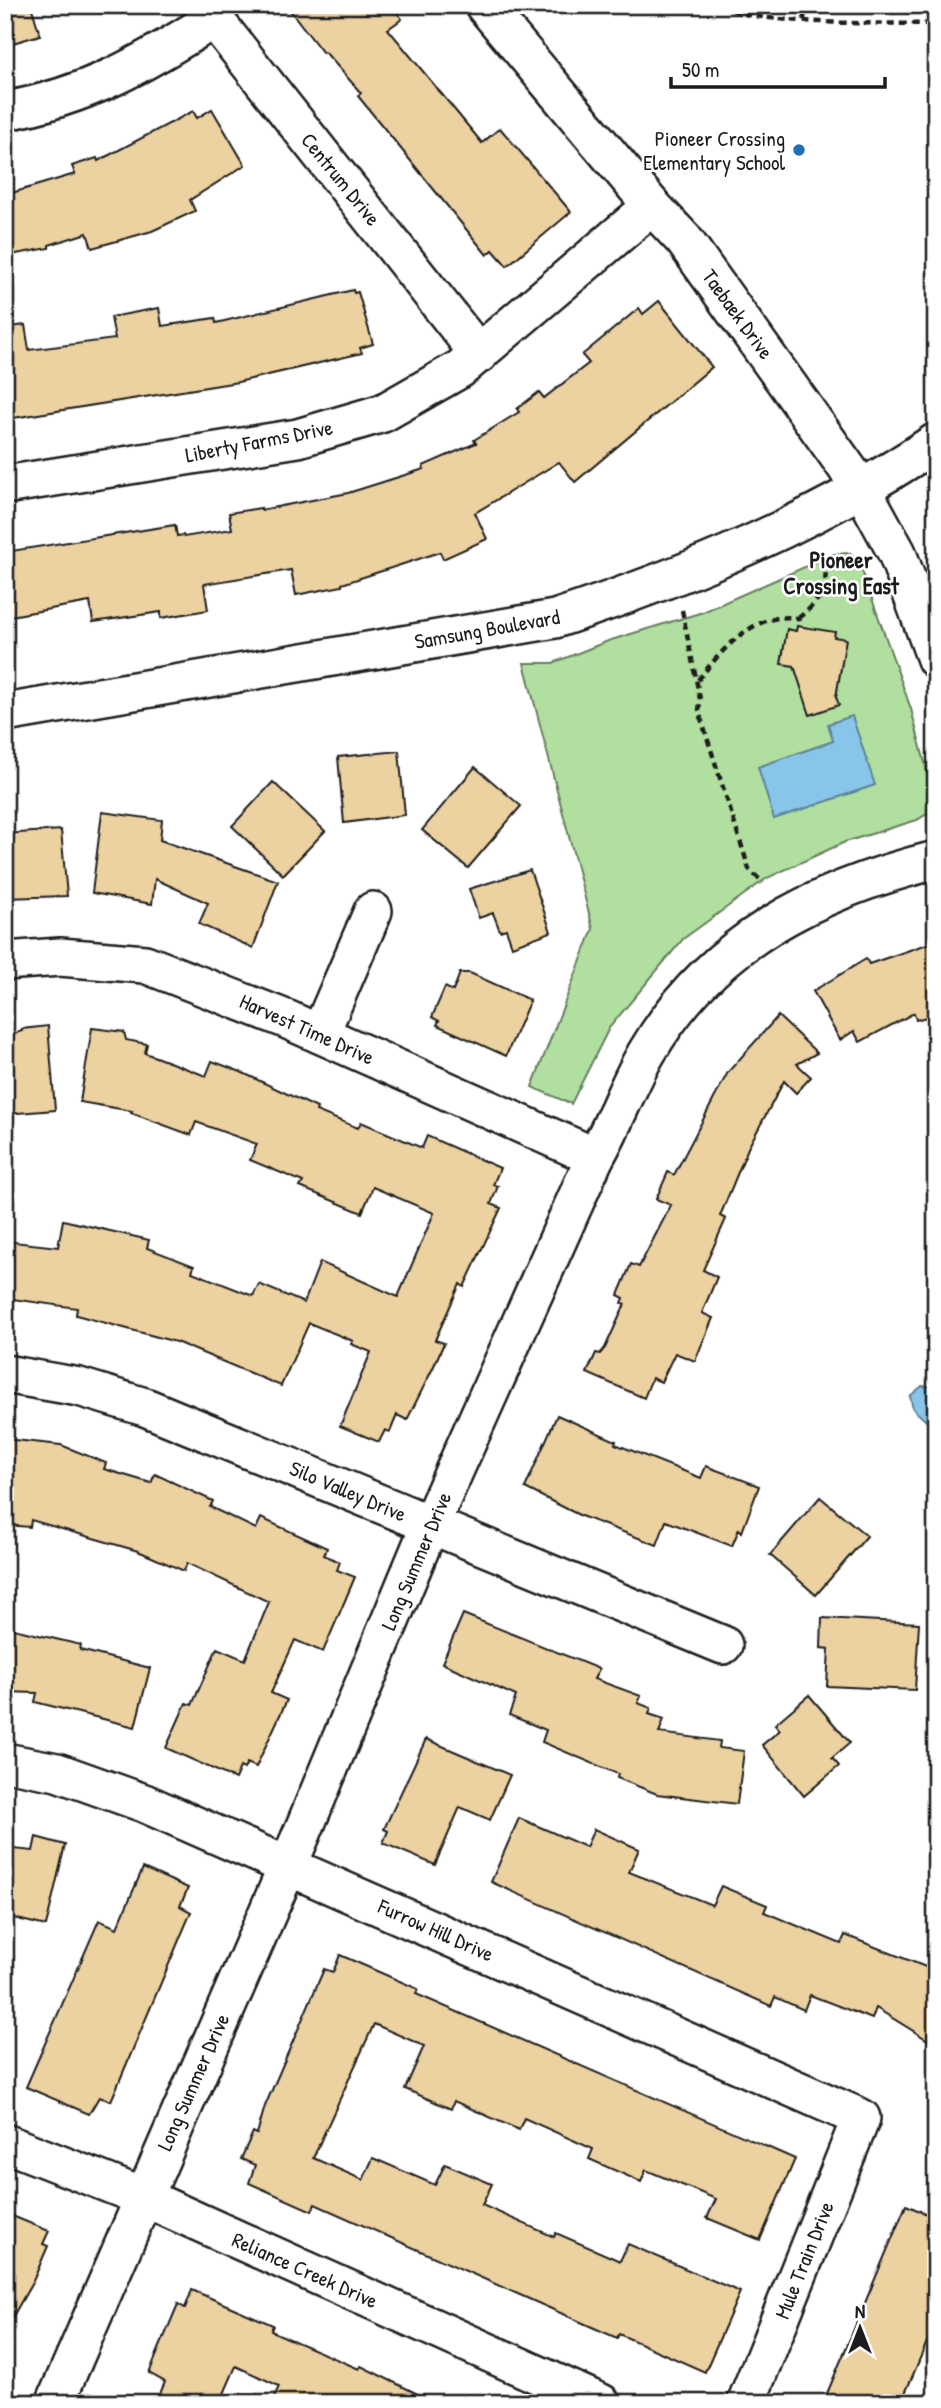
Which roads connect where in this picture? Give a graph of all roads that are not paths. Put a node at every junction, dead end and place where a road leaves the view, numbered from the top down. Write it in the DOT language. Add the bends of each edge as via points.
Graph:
graph roads {
  1 [pos="484,5"];
  2 [pos="208,13"];
  3 [pos="5,111"];
  4 [pos="652,206"];
  5 [pos="479,354"];
  6 [pos="936,442"];
  7 [pos="5,485"];
  8 [pos="862,489"];
  9 [pos="936,659"];
  10 [pos="5,713"];
  11 [pos="936,860"];
  12 [pos="373,911"];
  13 [pos="5,961"];
  14 [pos="320,1034"];
  15 [pos="595,1157"];
  16 [pos="5,1374"];
  17 [pos="430,1525"];
  18 [pos="723,1645"];
  19 [pos="5,1762"];
  20 [pos="288,1864"];
  21 [pos="861,2118"];
  22 [pos="5,2143"];
  23 [pos="143,2197"];
  24 [pos="55,2403"];
  25 [pos="601,2403"];
  26 [pos="747,2403"];
  1 -- 4 [label="street, Taebaek Drive"];
  2 -- 3 [label="street" via="154,58 99,86 39,106"];
  2 -- 5 [label="street, Centrum Drive"];
  4 -- 5 [label="street, Liberty Farms Drive"];
  4 -- 8 [label="street, Taebaek Drive" via="684,240"];
  5 -- 7 [label="street, Liberty Farms Drive" via="383,413 298,438"];
  6 -- 8 [label="street, Samsung Boulevard"];
  8 -- 9 [label="street, Taebaek Drive" via="897,553"];
  8 -- 10 [label="street, Samsung Boulevard" via="753,543 623,597 555,619"];
  11 -- 15 [label="street, Long Summer Drive" via="793,911 730,954 682,1000 653,1043"];
  12 -- 14 [label="street"];
  13 -- 14 [label="street, Harvest Time Drive" via="60,957 145,964"];
  14 -- 15 [label="street, Harvest Time Drive"];
  15 -- 17 [label="street, Long Summer Drive"];
  16 -- 17 [label="street, Silo Valley Drive" via="145,1407"];
  17 -- 18 [label="street, Silo Valley Drive"];
  17 -- 20 [label="street, Long Summer Drive"];
  19 -- 20 [label="street, Furrow Hill Drive" via="57,1772 144,1803"];
  20 -- 21 [label="street, Furrow Hill Drive"];
  20 -- 23 [label="street, Long Summer Drive"];
  21 -- 26 [label="street, Mule Train Drive"];
  22 -- 23 [label="street, Reliance Creek Drive"];
  23 -- 24 [label="street, Long Summer Drive"];
  23 -- 25 [label="street, Reliance Creek Drive"];
}
